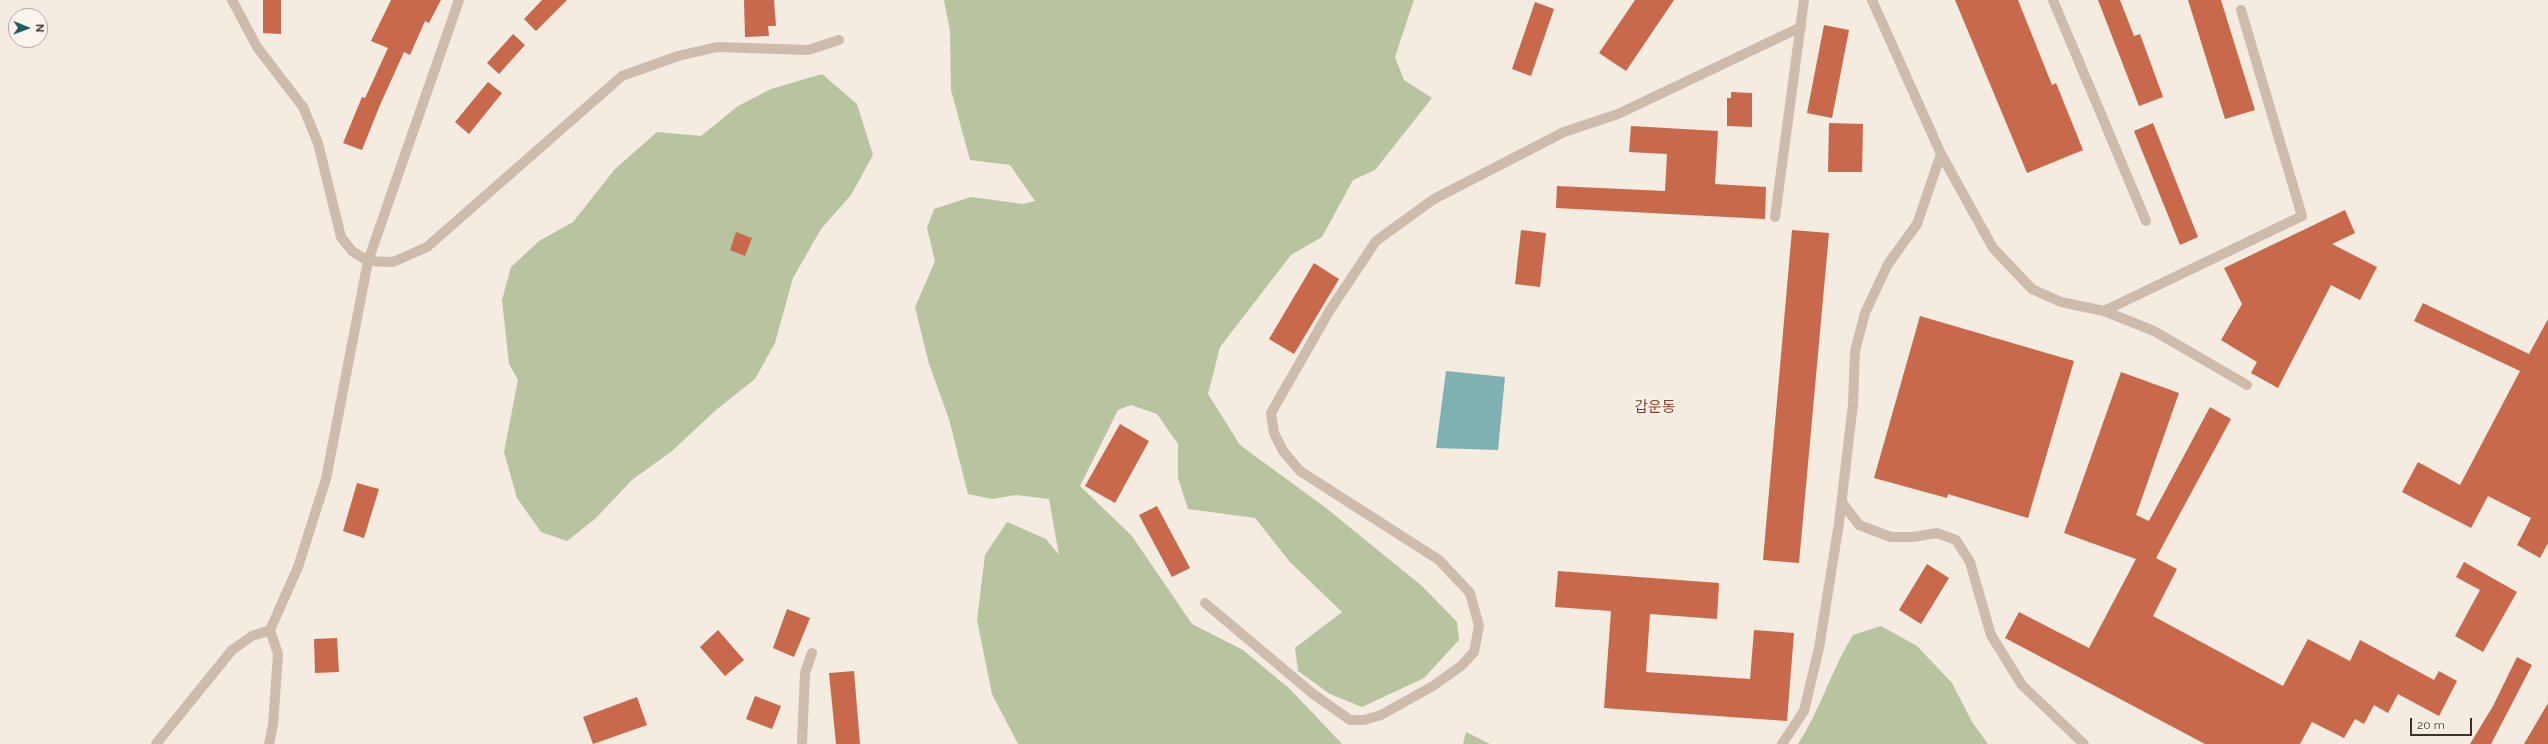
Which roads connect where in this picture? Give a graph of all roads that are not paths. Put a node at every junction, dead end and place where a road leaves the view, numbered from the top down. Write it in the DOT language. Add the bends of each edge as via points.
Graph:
graph roads {
  1 [pos="232,0"];
  2 [pos="459,0"];
  3 [pos="1804,0"];
  4 [pos="1872,0"];
  5 [pos="2053,0"];
  6 [pos="2241,10"];
  7 [pos="1801,27"];
  8 [pos="839,40"];
  9 [pos="1941,154"];
  10 [pos="1774,217"];
  11 [pos="2146,221"];
  12 [pos="368,261"];
  13 [pos="2104,311"];
  14 [pos="2247,385"];
  15 [pos="1842,502"];
  16 [pos="1205,603"];
  17 [pos="270,630"];
  18 [pos="812,653"];
  19 [pos="156,744"];
  20 [pos="269,744"];
  21 [pos="802,744"];
  22 [pos="1782,744"];
  23 [pos="2084,744"];
  1 -- 12 [label="street" via="257,47 304,107 318,143 341,237 352,251"];
  2 -- 12 [label="street"];
  3 -- 7 [label="street"];
  4 -- 9 [label="street"];
  5 -- 11 [label="street"];
  6 -- 13 [label="street" via="2302,216"];
  7 -- 10 [label="street"];
  7 -- 16 [label="street" via="1618,114 1564,132 1434,199 1376,241 1330,310 1274,407 1271,413 1274,433 1283,451 1300,470 1439,560 1470,594 1479,626 1474,652 1460,666 1433,686 1382,716 1350,720 1312,693"];
  8 -- 12 [label="street" via="808,50 717,47 678,56 622,76 427,247 393,262"];
  9 -- 13 [label="street" via="1993,248 2032,288 2061,302"];
  9 -- 15 [label="street" via="1917,224 1888,264 1865,313 1854,351 1853,404"];
  12 -- 17 [label="street" via="326,479 298,567"];
  13 -- 14 [label="street" via="2154,331"];
  15 -- 22 [label="street" via="1819,648 1804,711"];
  15 -- 23 [label="street" via="1859,525 1891,537 1937,533 1956,540 1970,562 1991,635 2022,685"];
  17 -- 19 [label="street" via="252,636 232,650"];
  17 -- 20 [label="street" via="278,654 273,725"];
  18 -- 21 [label="street" via="805,673"];
}
